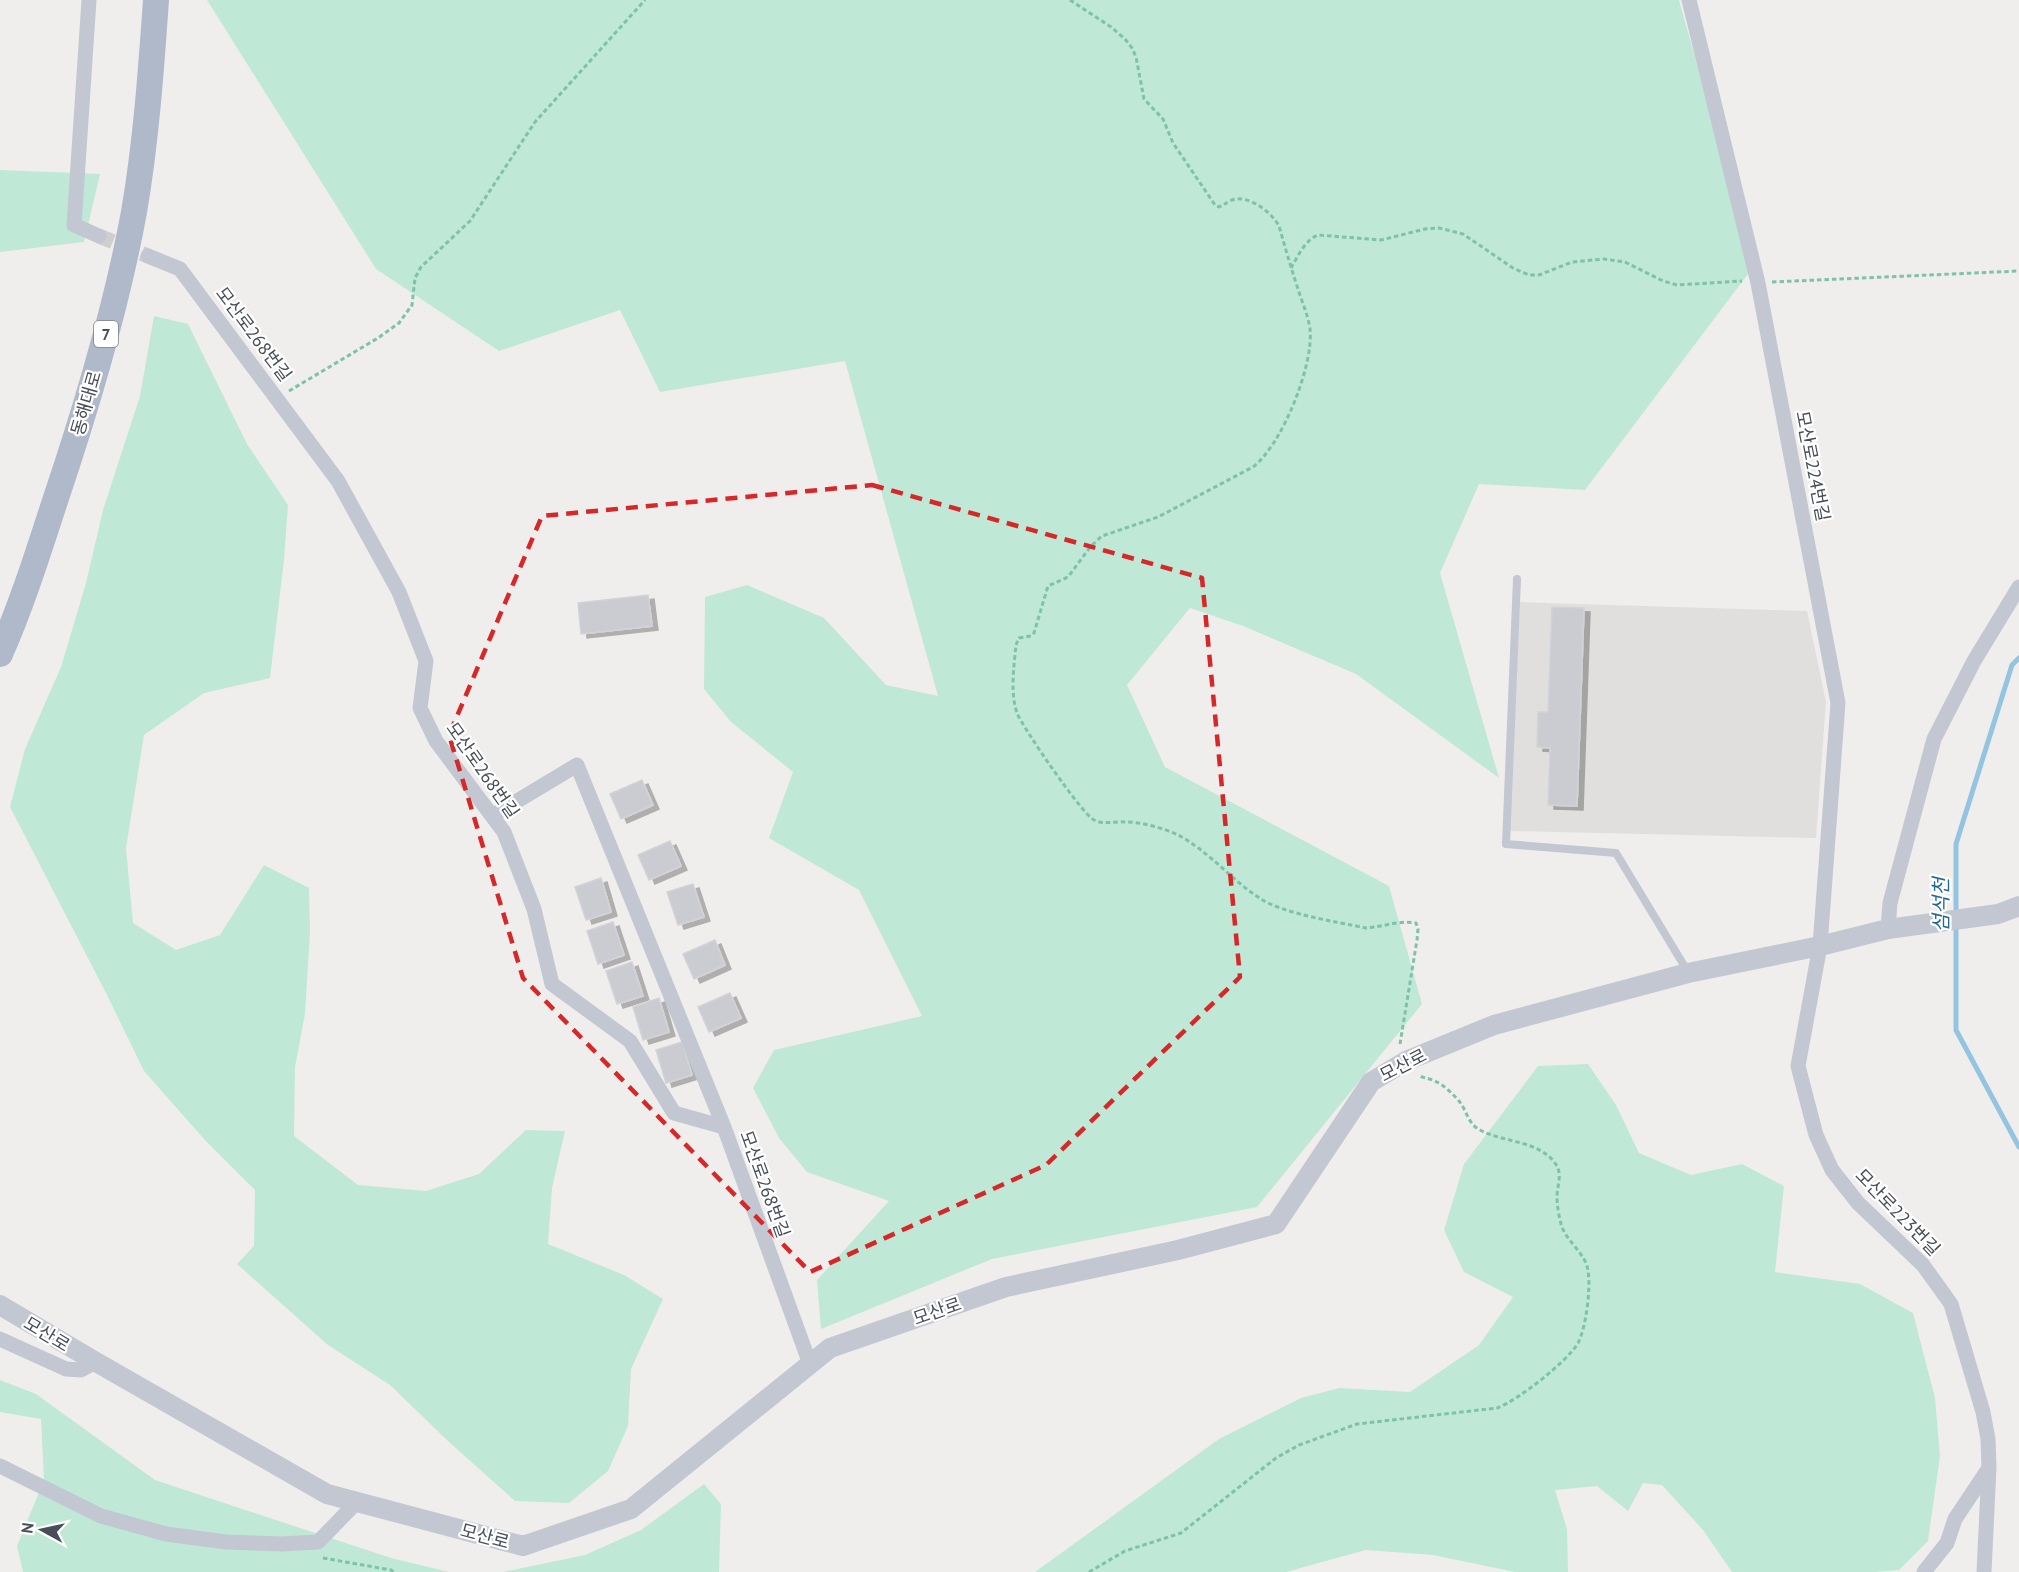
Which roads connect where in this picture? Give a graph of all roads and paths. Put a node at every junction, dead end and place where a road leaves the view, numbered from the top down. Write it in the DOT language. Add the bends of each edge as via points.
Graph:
graph roads {
  1 [pos="89,0"];
  2 [pos="156,0"];
  3 [pos="645,0"];
  4 [pos="1070,0"];
  5 [pos="1689,0"];
  6 [pos="99,236"];
  7 [pos="148,256"];
  8 [pos="1291,268"];
  9 [pos="2019,271"];
  10 [pos="1758,283"];
  11 [pos="277,398"];
  12 [pos="1517,579"];
  13 [pos="2019,587"];
  14 [pos="0,654"];
  15 [pos="492,816"];
  16 [pos="2019,906"];
  17 [pos="1888,929"];
  18 [pos="1820,946"];
  19 [pos="1688,973"];
  20 [pos="1406,1061"];
  21 [pos="724,1127"];
  22 [pos="0,1305"];
  23 [pos="0,1339"];
  24 [pos="96,1362"];
  25 [pos="810,1364"];
  26 [pos="0,1466"];
  27 [pos="1989,1468"];
  28 [pos="357,1502"];
  29 [pos="321,1557"];
  30 [pos="394,1572"];
  31 [pos="1089,1572"];
  32 [pos="1924,1572"];
  33 [pos="1984,1572"];
  1 -- 6 [label="street" via="74,225"];
  2 -- 14 [label="main road, 동해대로 / 7" via="150,88 134,212 110,322 71,453 17,615"];
  3 -- 11 [label="path" via="534,122 470,221 421,267 415,278 412,305 399,323"];
  4 -- 8 [label="path" via="1111,27 1132,48 1144,99 1163,119 1173,144 1215,205 1241,200 1274,217"];
  5 -- 10 [label="street, 모산로224번길"];
  7 -- 11 [label="street, 모산로268번길" via="180,269"];
  8 -- 10 [label="path" via="1306,243 1318,235 1381,240 1439,228 1463,234 1529,275 1572,262 1604,259 1626,262 1677,285"];
  8 -- 20 [label="path" via="1308,319 1310,341 1295,403 1271,448 1253,467 1182,505 1102,536 1068,577 1048,586 1034,633 1019,638 1016,645 1015,701 1025,729 1093,820 1136,822 1178,836 1258,898 1279,908 1366,928 1416,922 1418,940 1400,1049"];
  9 -- 10 [label="path"];
  10 -- 18 [label="street, 모산로224번길" via="1838,703"];
  11 -- 15 [label="street, 모산로268번길" via="338,481 399,592 426,661 420,708 436,741"];
  12 -- 19 [label="lane" via="1506,843 1616,853"];
  13 -- 17 [label="street" via="1974,661 1934,739 1890,903"];
  15 -- 21 [label="street, 모산로268번길" via="504,832 534,909 552,984 630,1041 674,1113"];
  15 -- 21 [label="street" via="577,765"];
  16 -- 17 [label="street, 모산로" via="1998,914"];
  17 -- 18 [label="street, 모산로"];
  18 -- 19 [label="street, 모산로"];
  18 -- 27 [label="street, 모산로223번길" via="1798,1066 1816,1135 1832,1170 1858,1203 1923,1265 1951,1304 1983,1412"];
  19 -- 20 [label="street, 모산로" via="1494,1025"];
  20 -- 25 [label="street, 모산로" via="1371,1082 1276,1224 1178,1250 1005,1287 830,1348"];
  20 -- 31 [label="path" via="1418,1076 1434,1080 1458,1100 1474,1126 1510,1141 1532,1145 1557,1167 1561,1226 1589,1272 1585,1321 1577,1345 1523,1393 1497,1408 1357,1424 1299,1444 1181,1533 1125,1551"];
  21 -- 25 [label="street, 모산로268번길"];
  22 -- 24 [label="street, 모산로"];
  23 -- 24 [label="street" via="66,1369 81,1370"];
  24 -- 28 [label="street, 모산로" via="327,1494"];
  25 -- 28 [label="street, 모산로" via="631,1509 523,1546"];
  26 -- 28 [label="street" via="101,1516 166,1534 226,1542 318,1542"];
  27 -- 32 [label="street" via="1955,1519 1947,1543"];
  27 -- 33 [label="street, 모산로223번길"];
  29 -- 30 [label="path"];
}
